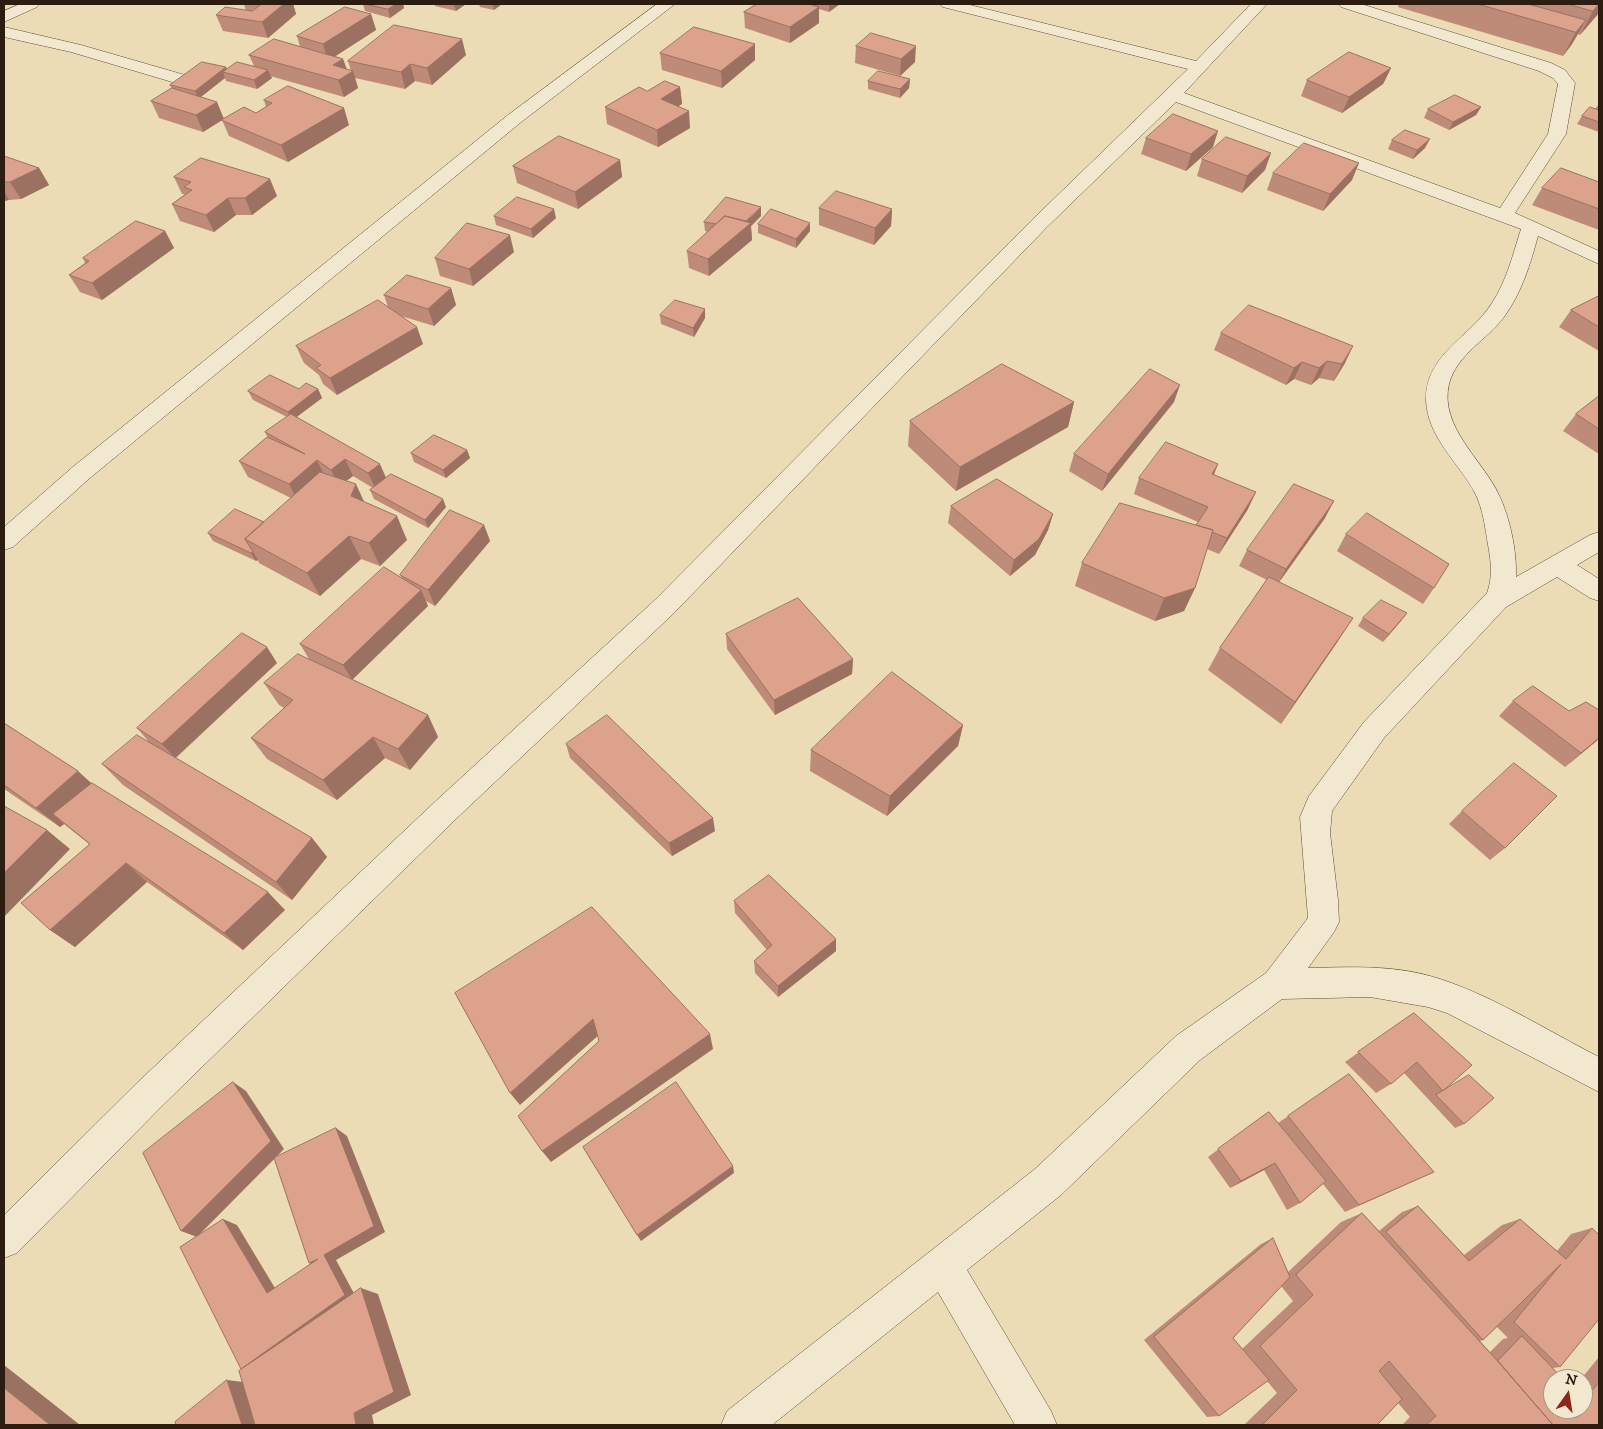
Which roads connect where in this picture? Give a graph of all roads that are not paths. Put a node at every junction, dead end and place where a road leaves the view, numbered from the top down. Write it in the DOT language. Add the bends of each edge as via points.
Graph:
graph roads {
  1 [pos="32,4"];
  2 [pos="667,4"];
  3 [pos="948,4"];
  4 [pos="1259,4"];
  5 [pos="1346,4"];
  6 [pos="4,17"];
  7 [pos="4,32"];
  8 [pos="1199,67"];
  9 [pos="179,79"];
  10 [pos="1173,95"];
  11 [pos="1504,216"];
  12 [pos="1532,226"];
  13 [pos="1599,258"];
  14 [pos="4,541"];
  15 [pos="1599,541"];
  16 [pos="1558,565"];
  17 [pos="1599,591"];
  18 [pos="1497,600"];
  19 [pos="1277,984"];
  20 [pos="1599,1075"];
  21 [pos="4,1240"];
  22 [pos="943,1265"];
  23 [pos="741,1425"];
  24 [pos="1037,1425"];
  1 -- 6 [label="street"];
  2 -- 14 [label="street" via="514,119 90,466"];
  3 -- 8 [label="street"];
  4 -- 8 [label="street"];
  5 -- 11 [label="street" via="1545,67 1564,78 1567,83 1557,134"];
  7 -- 9 [label="street" via="75,48"];
  8 -- 10 [label="street"];
  10 -- 11 [label="street"];
  10 -- 21 [label="street" via="1040,223 665,606 448,808"];
  11 -- 12 [label="street"];
  12 -- 13 [label="street"];
  12 -- 18 [label="street" via="1514,280 1496,313 1448,361 1437,383 1437,403 1446,434 1486,490 1494,514 1505,574 1504,588"];
  15 -- 16 [label="street"];
  16 -- 17 [label="street"];
  16 -- 18 [label="street"];
  18 -- 19 [label="street" via="1374,730 1319,805 1315,833 1324,900 1323,922"];
  19 -- 20 [label="street" via="1370,982 1428,991 1455,1000"];
  19 -- 22 [label="street" via="1188,1048 1048,1182"];
  22 -- 23 [label="street"];
  22 -- 24 [label="street"];
}
